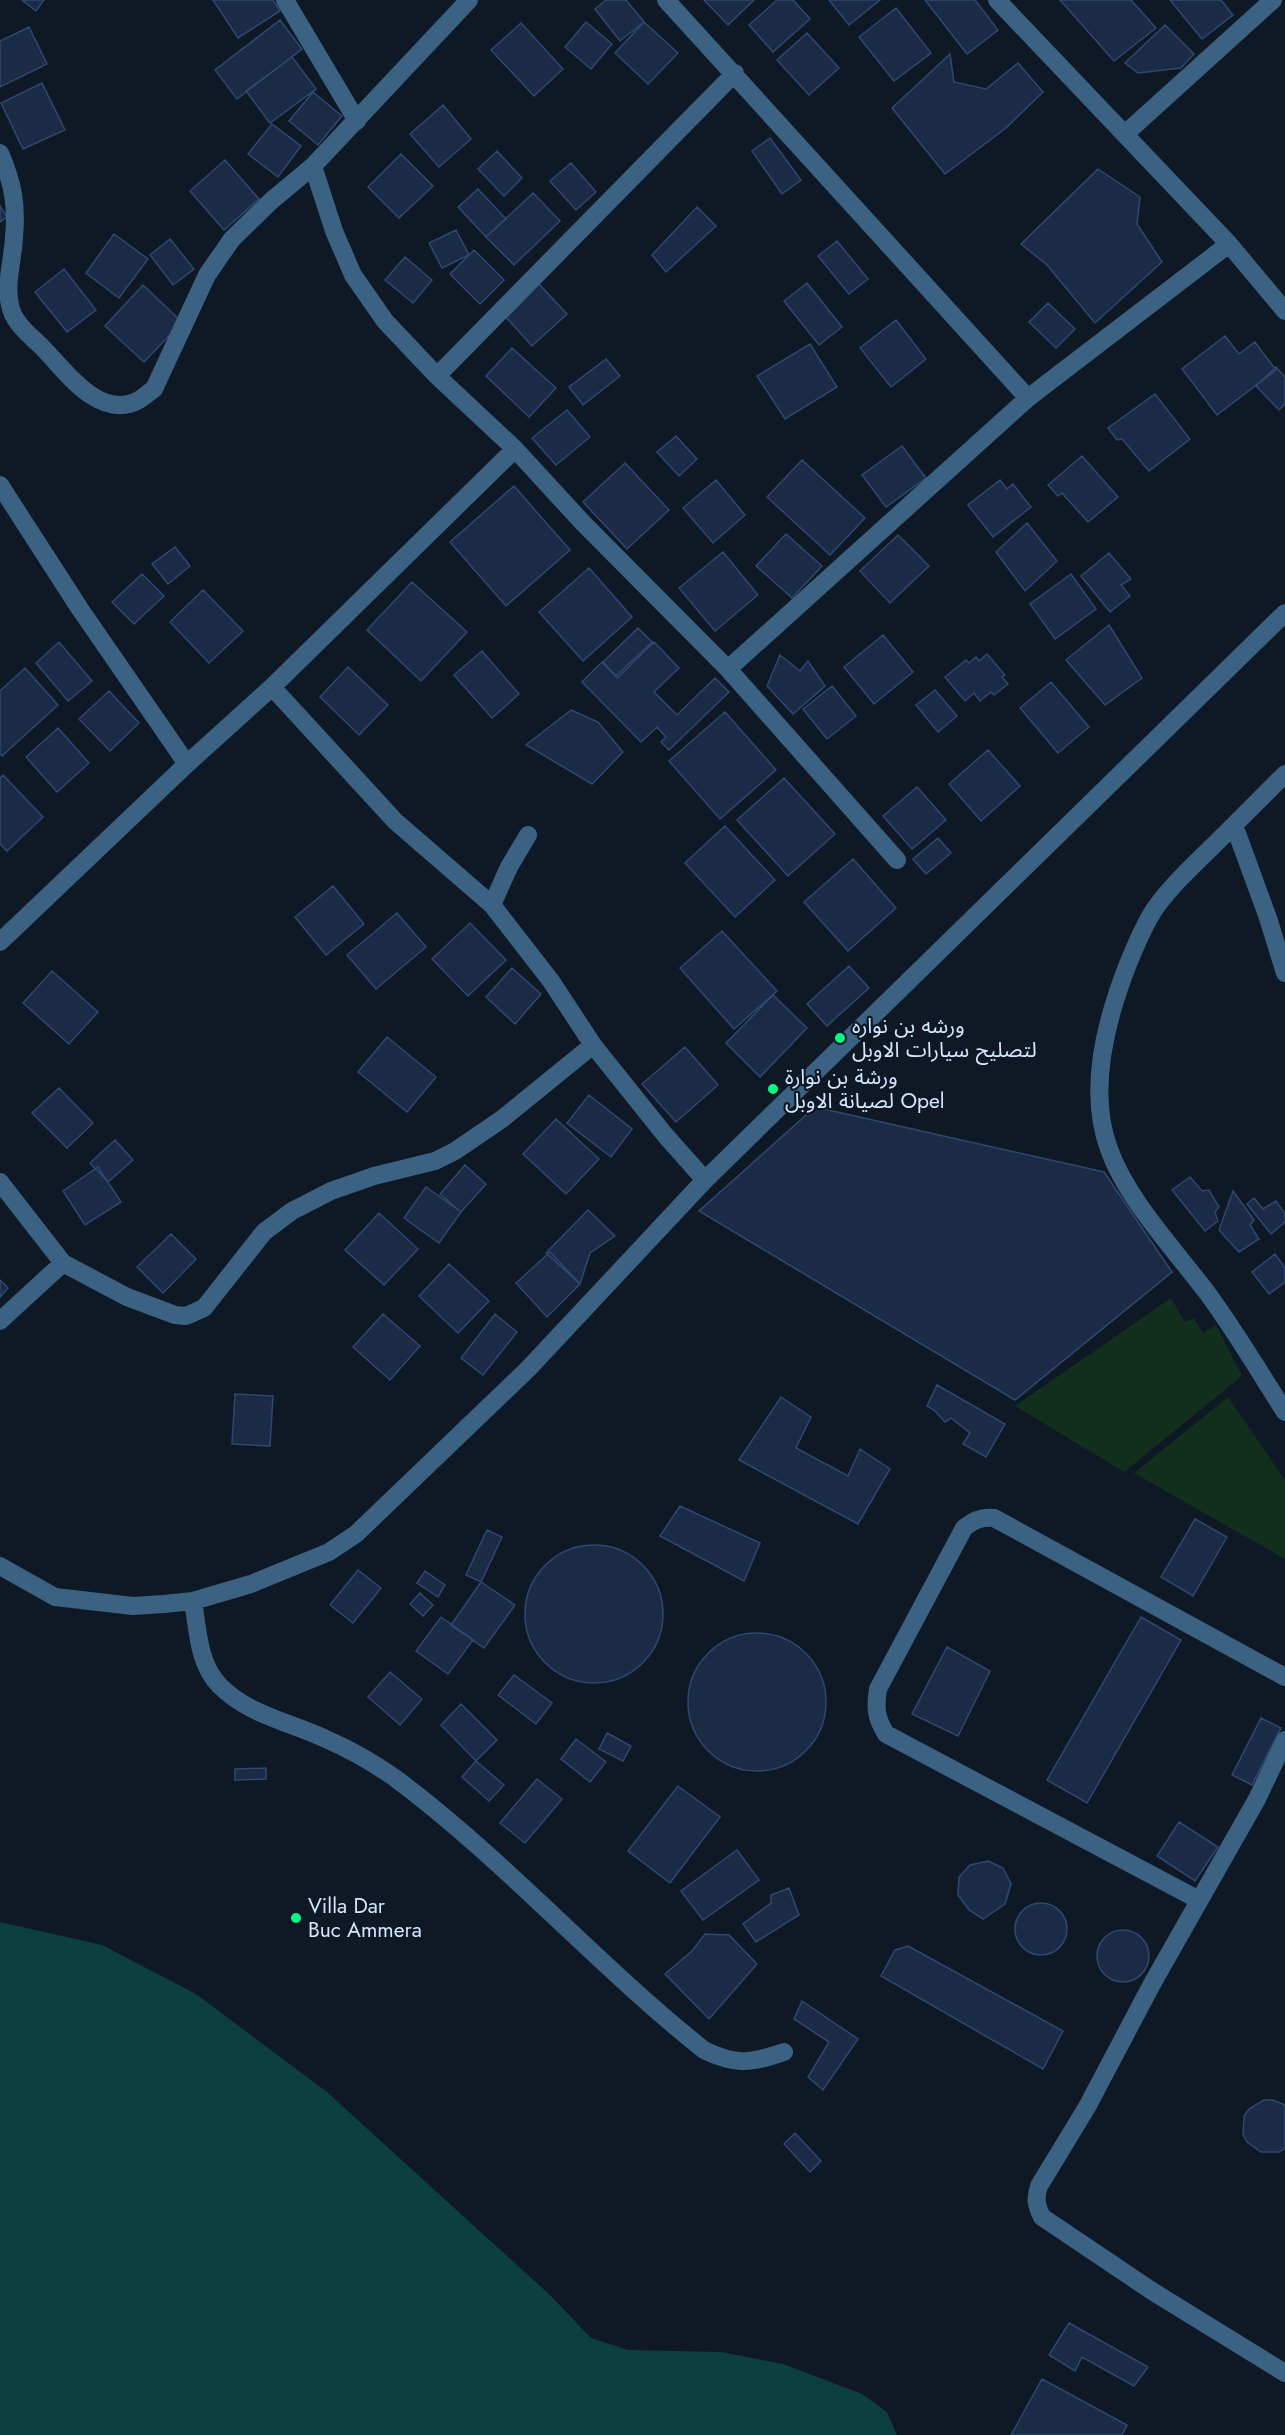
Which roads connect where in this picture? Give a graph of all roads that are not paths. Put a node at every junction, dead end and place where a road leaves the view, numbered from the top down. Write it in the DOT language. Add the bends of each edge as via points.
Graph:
graph roads {
  1 [pos="285,0"];
  2 [pos="469,0"];
  3 [pos="666,0"];
  4 [pos="997,0"];
  5 [pos="1273,0"];
  6 [pos="735,74"];
  7 [pos="357,121"];
  8 [pos="1125,134"];
  9 [pos="0,153"];
  10 [pos="313,166"];
  11 [pos="1229,244"];
  12 [pos="1285,311"];
  13 [pos="437,376"];
  14 [pos="1028,398"];
  15 [pos="515,449"];
  16 [pos="0,485"];
  17 [pos="1285,613"];
  18 [pos="728,669"];
  19 [pos="272,687"];
  20 [pos="187,764"];
  21 [pos="1285,774"];
  22 [pos="1234,825"];
  23 [pos="528,835"];
  24 [pos="897,860"];
  25 [pos="492,905"];
  26 [pos="0,942"];
  27 [pos="1285,973"];
  28 [pos="593,1045"];
  29 [pos="705,1180"];
  30 [pos="0,1182"];
  31 [pos="63,1263"];
  32 [pos="0,1321"];
  33 [pos="1285,1412"];
  34 [pos="3,1573"];
  35 [pos="194,1601"];
  36 [pos="1285,1677"];
  37 [pos="1285,1740"];
  38 [pos="1199,1900"];
  39 [pos="784,2052"];
  40 [pos="1285,2373"];
  1 -- 7 [label="street"];
  2 -- 7 [label="street"];
  3 -- 6 [label="street"];
  4 -- 8 [label="street"];
  5 -- 8 [label="street"];
  6 -- 13 [label="street"];
  6 -- 14 [label="street"];
  7 -- 10 [label="street"];
  8 -- 11 [label="street"];
  9 -- 10 [label="street" via="14,197 10,308 18,322 84,392 122,404 139,400 154,389 207,275 232,239"];
  10 -- 13 [label="street" via="353,275 384,321"];
  11 -- 12 [label="street"];
  11 -- 14 [label="street"];
  13 -- 15 [label="street"];
  14 -- 18 [label="street"];
  15 -- 18 [label="street"];
  15 -- 19 [label="street"];
  16 -- 20 [label="street"];
  17 -- 29 [label="street"];
  18 -- 24 [label="street"];
  19 -- 20 [label="street"];
  19 -- 25 [label="street" via="395,821"];
  20 -- 26 [label="street"];
  21 -- 22 [label="street"];
  22 -- 27 [label="street"];
  22 -- 33 [label="street" via="1177,882 1155,909 1137,942 1114,999 1103,1042 1099,1078 1102,1122 1122,1180 1211,1297"];
  23 -- 25 [label="street" via="508,867"];
  25 -- 28 [label="street" via="551,981"];
  28 -- 29 [label="street"];
  28 -- 31 [label="street" via="502,1119 455,1151 435,1161 331,1191 292,1211 264,1232 211,1300 195,1313 186,1316 159,1310"];
  29 -- 35 [label="street" via="528,1369 356,1534 299,1566"];
  30 -- 31 [label="street"];
  31 -- 32 [label="street"];
  34 -- 35 [label="street" via="55,1597 133,1605"];
  35 -- 39 [label="street" via="207,1669 228,1694 281,1723 327,1739 394,1778 704,2050 722,2059 741,2062 759,2061"];
  36 -- 38 [label="street" via="994,1518 984,1518 964,1528 878,1689 876,1714 886,1734"];
  37 -- 38 [label="street" via="1257,1799"];
  38 -- 40 [label="street" via="1087,2107 1039,2186 1036,2205 1042,2217"];
}
